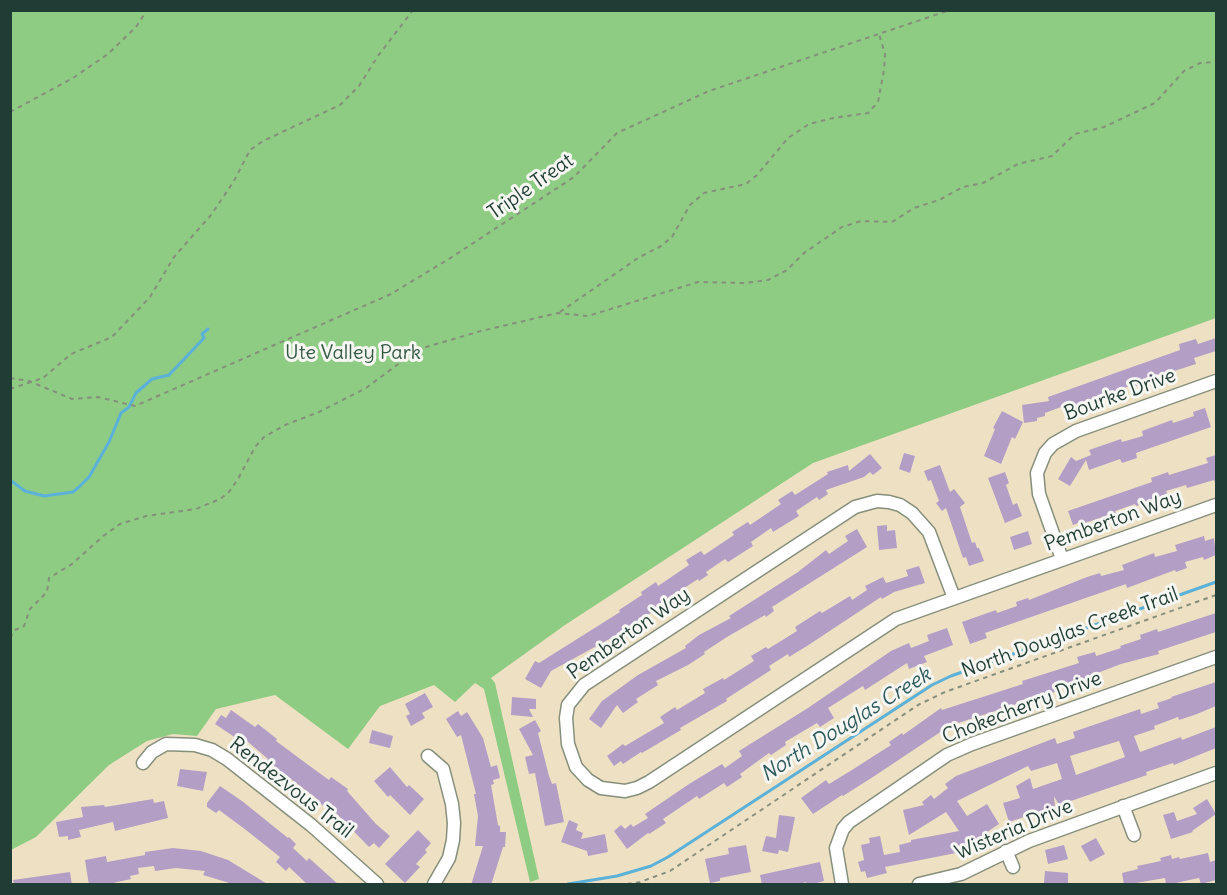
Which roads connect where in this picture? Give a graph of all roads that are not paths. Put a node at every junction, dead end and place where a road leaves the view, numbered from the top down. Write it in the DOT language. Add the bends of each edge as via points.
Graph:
graph roads {
  1 [pos="1216,381"];
  2 [pos="1216,505"];
  3 [pos="1062,559"];
  4 [pos="954,598"];
  5 [pos="1216,657"];
  6 [pos="428,756"];
  7 [pos="142,763"];
  8 [pos="1216,773"];
  9 [pos="600,788"];
  10 [pos="596,801"];
  11 [pos="1123,806"];
  12 [pos="1134,835"];
  13 [pos="1006,851"];
  14 [pos="1013,867"];
  15 [pos="377,885"];
  16 [pos="434,885"];
  17 [pos="842,885"];
  18 [pos="919,885"];
  1 -- 3 [label="street, Bourke Drive" via="1076,431 1039,457 1039,494"];
  2 -- 3 [label="street, Pemberton Way"];
  3 -- 4 [label="street, Pemberton Way"];
  4 -- 9 [label="street, Pemberton Way" via="884,626 649,782 625,791"];
  4 -- 9 [label="street, Pemberton Way" via="929,532 902,501 877,501 843,513 597,675 565,704 576,767"];
  5 -- 17 [label="street, Chokecherry Drive" via="947,755 843,829 836,848"];
  6 -- 16 [label="street" via="443,769 454,823 449,858"];
  7 -- 15 [label="street, Rendezvous Trail" via="166,744 212,750 311,825"];
  8 -- 11 [label="street, Wisteria Drive"];
  9 -- 10 [label="street"];
  11 -- 12 [label="street"];
  11 -- 13 [label="street, Wisteria Drive"];
  13 -- 14 [label="street"];
  13 -- 18 [label="street, Wisteria Drive" via="961,874"];
}
